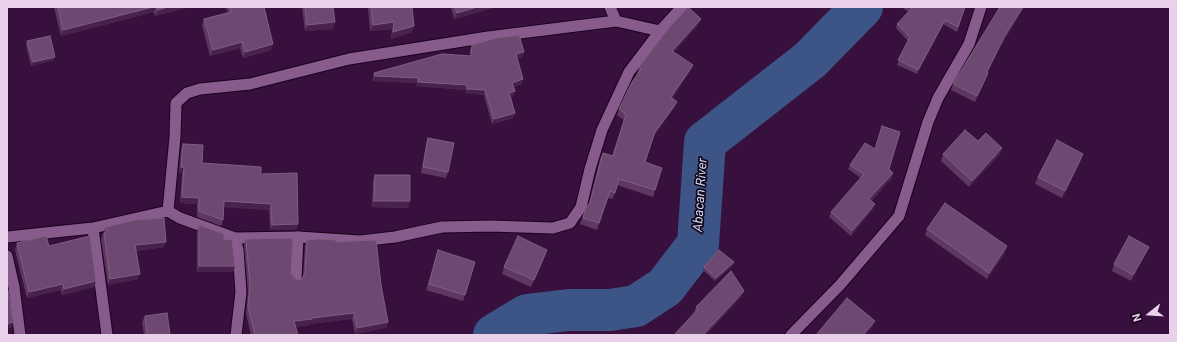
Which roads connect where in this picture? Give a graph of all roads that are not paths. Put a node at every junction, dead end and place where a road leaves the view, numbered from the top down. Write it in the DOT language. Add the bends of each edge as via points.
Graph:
graph roads {
  1 [pos="610,7"];
  2 [pos="682,7"];
  3 [pos="981,7"];
  4 [pos="616,21"];
  5 [pos="660,31"];
  6 [pos="168,211"];
  7 [pos="93,228"];
  8 [pos="7,237"];
  9 [pos="298,237"];
  10 [pos="235,238"];
  11 [pos="7,256"];
  12 [pos="296,279"];
  13 [pos="20,335"];
  14 [pos="107,335"];
  15 [pos="236,335"];
  16 [pos="791,335"];
  1 -- 4 [label="street"];
  2 -- 5 [label="street"];
  3 -- 16 [label="street" via="969,44 938,98 928,122 899,216 840,284"];
  4 -- 5 [label="street"];
  4 -- 6 [label="street" via="488,36 357,58 250,84 187,93 176,103"];
  5 -- 9 [label="street" via="629,72 602,130 581,208 570,223 553,228 442,227 395,238 360,241"];
  6 -- 7 [label="street"];
  6 -- 10 [label="street" via="180,218"];
  7 -- 8 [label="street"];
  7 -- 14 [label="street"];
  9 -- 10 [label="street"];
  9 -- 12 [label="street"];
  10 -- 15 [label="street" via="241,292"];
  11 -- 13 [label="street"];
}
